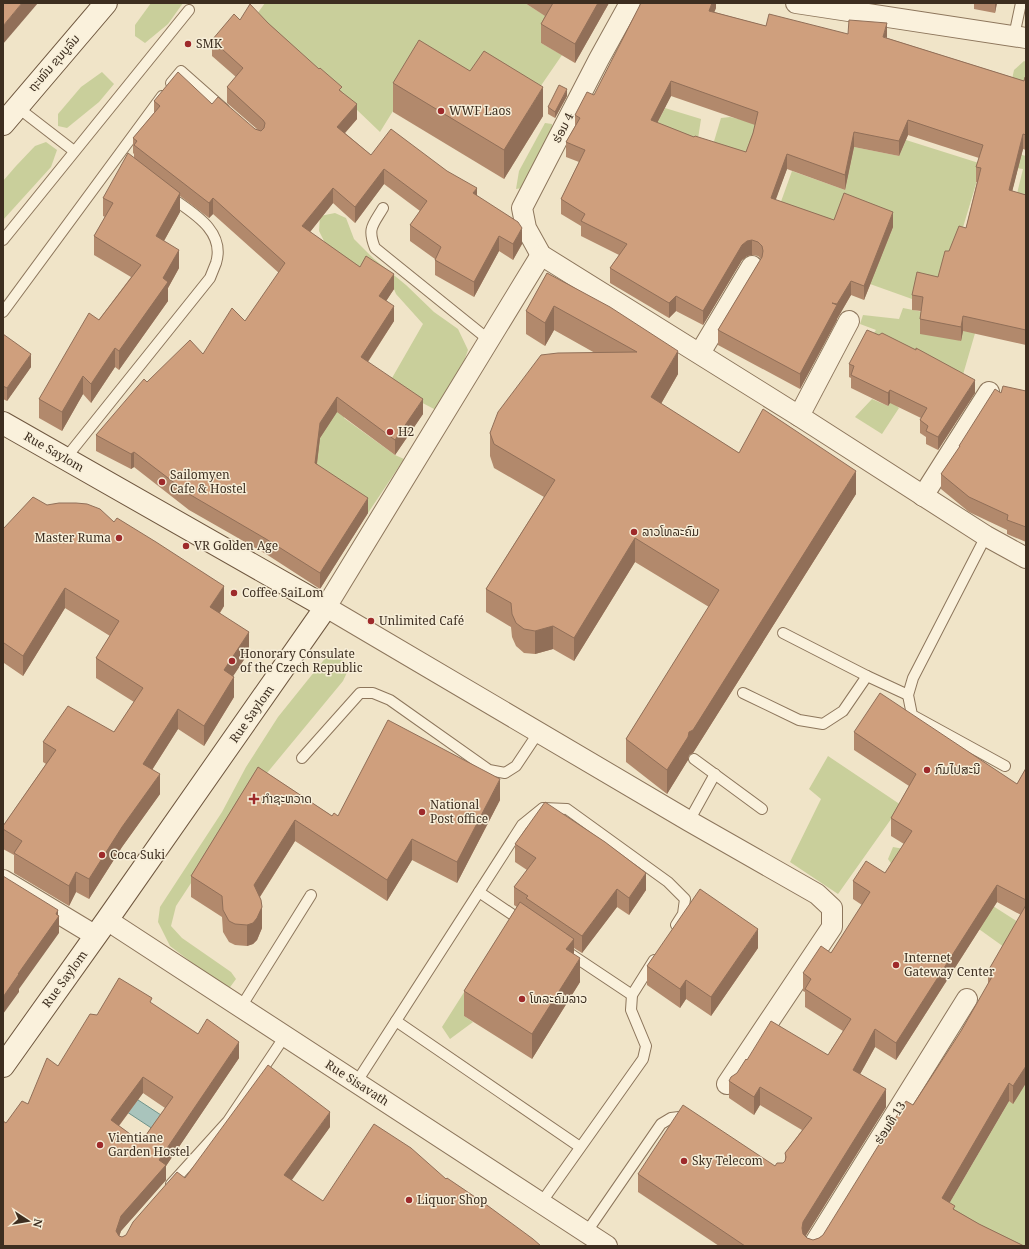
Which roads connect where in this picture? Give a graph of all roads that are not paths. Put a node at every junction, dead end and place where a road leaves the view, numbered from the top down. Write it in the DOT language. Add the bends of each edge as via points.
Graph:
graph roads {
  1 [pos="106,3"];
  2 [pos="630,3"];
  3 [pos="796,3"];
  4 [pos="1022,3"];
  5 [pos="189,10"];
  6 [pos="1020,37"];
  7 [pos="17,107"];
  8 [pos="231,115"];
  9 [pos="3,124"];
  10 [pos="74,151"];
  11 [pos="161,189"];
  12 [pos="383,208"];
  13 [pos="3,240"];
  14 [pos="541,255"];
  15 [pos="752,266"];
  16 [pos="3,312"];
  17 [pos="849,321"];
  18 [pos="489,340"];
  19 [pos="700,353"];
  20 [pos="989,392"];
  21 [pos="799,416"];
  22 [pos="3,423"];
  23 [pos="65,459"];
  24 [pos="923,496"];
  25 [pos="986,536"];
  26 [pos="1026,558"];
  27 [pos="326,607"];
  28 [pos="783,633"];
  29 [pos="867,676"];
  30 [pos="743,693"];
  31 [pos="908,695"];
  32 [pos="538,732"];
  33 [pos="302,758"];
  34 [pos="694,759"];
  35 [pos="1005,766"];
  36 [pos="715,774"];
  37 [pos="762,809"];
  38 [pos="689,821"];
  39 [pos="3,880"];
  40 [pos="479,892"];
  41 [pos="311,895"];
  42 [pos="530,927"];
  43 [pos="102,928"];
  44 [pos="671,933"];
  45 [pos="562,948"];
  46 [pos="658,953"];
  47 [pos="632,995"];
  48 [pos="968,999"];
  49 [pos="241,1007"];
  50 [pos="396,1022"];
  51 [pos="285,1036"];
  52 [pos="3,1066"];
  53 [pos="356,1083"];
  54 [pos="727,1084"];
  55 [pos="700,1125"];
  56 [pos="580,1147"];
  57 [pos="164,1192"];
  58 [pos="541,1203"];
  59 [pos="586,1233"];
  60 [pos="607,1246"];
  61 [pos="814,1246"];
  1 -- 7 [label="street, ຖະໜົນ ຂຸນບູລົມ"];
  2 -- 14 [label="street, ຮ່ອມ 4" via="522,208 526,228"];
  3 -- 6 [label="street"];
  4 -- 6 [label="lane"];
  5 -- 10 [label="lane"];
  7 -- 9 [label="street, ຖະໜົນ ຂຸນບູລົມ"];
  7 -- 10 [label="lane"];
  8 -- 16 [label="lane" via="181,71 120,158"];
  10 -- 13 [label="lane"];
  11 -- 23 [label="lane" via="205,223 217,246 216,262 210,278"];
  12 -- 18 [label="lane" via="370,230 375,248"];
  14 -- 18 [label="street"];
  14 -- 19 [label="street"];
  15 -- 19 [label="street"];
  17 -- 21 [label="street"];
  18 -- 27 [label="street"];
  19 -- 21 [label="street"];
  20 -- 24 [label="street"];
  21 -- 24 [label="street"];
  22 -- 23 [label="street, Rue Saylom"];
  23 -- 27 [label="street, Rue Saylom"];
  24 -- 25 [label="street"];
  25 -- 26 [label="street"];
  25 -- 31 [label="lane" via="913,678"];
  27 -- 32 [label="street"];
  27 -- 43 [label="street, Rue Saylom"];
  28 -- 29 [label="lane"];
  29 -- 30 [label="lane" via="843,711 823,724 799,720"];
  29 -- 31 [label="lane"];
  31 -- 35 [label="lane" via="912,715"];
  32 -- 33 [label="lane" via="516,766 505,773 489,770 390,700 373,693 360,694"];
  32 -- 38 [label="street"];
  34 -- 36 [label="lane"];
  36 -- 37 [label="lane"];
  36 -- 38 [label="lane"];
  38 -- 54 [label="street" via="817,894 832,908 832,927"];
  39 -- 43 [label="street"];
  40 -- 42 [label="lane"];
  40 -- 44 [label="lane" via="522,825 543,808 567,809 668,882 685,900 683,914"];
  40 -- 50 [label="lane"];
  41 -- 49 [label="lane"];
  43 -- 49 [label="street, Rue Sisavath"];
  43 -- 52 [label="street, Rue Saylom"];
  45 -- 47 [label="lane"];
  46 -- 47 [label="lane"];
  47 -- 56 [label="lane" via="631,1010 646,1046 643,1059"];
  48 -- 61 [label="street, ຮ່ອມທີ 13"];
  49 -- 51 [label="street, Rue Sisavath"];
  50 -- 53 [label="lane"];
  50 -- 56 [label="lane"];
  51 -- 53 [label="street, Rue Sisavath"];
  51 -- 57 [label="lane" via="228,1121"];
  53 -- 58 [label="street, Rue Sisavath"];
  55 -- 59 [label="lane" via="687,1116 671,1118 661,1124"];
  56 -- 58 [label="lane"];
  58 -- 59 [label="street, Rue Sisavath"];
  59 -- 60 [label="street, Rue Sisavath"];
}
